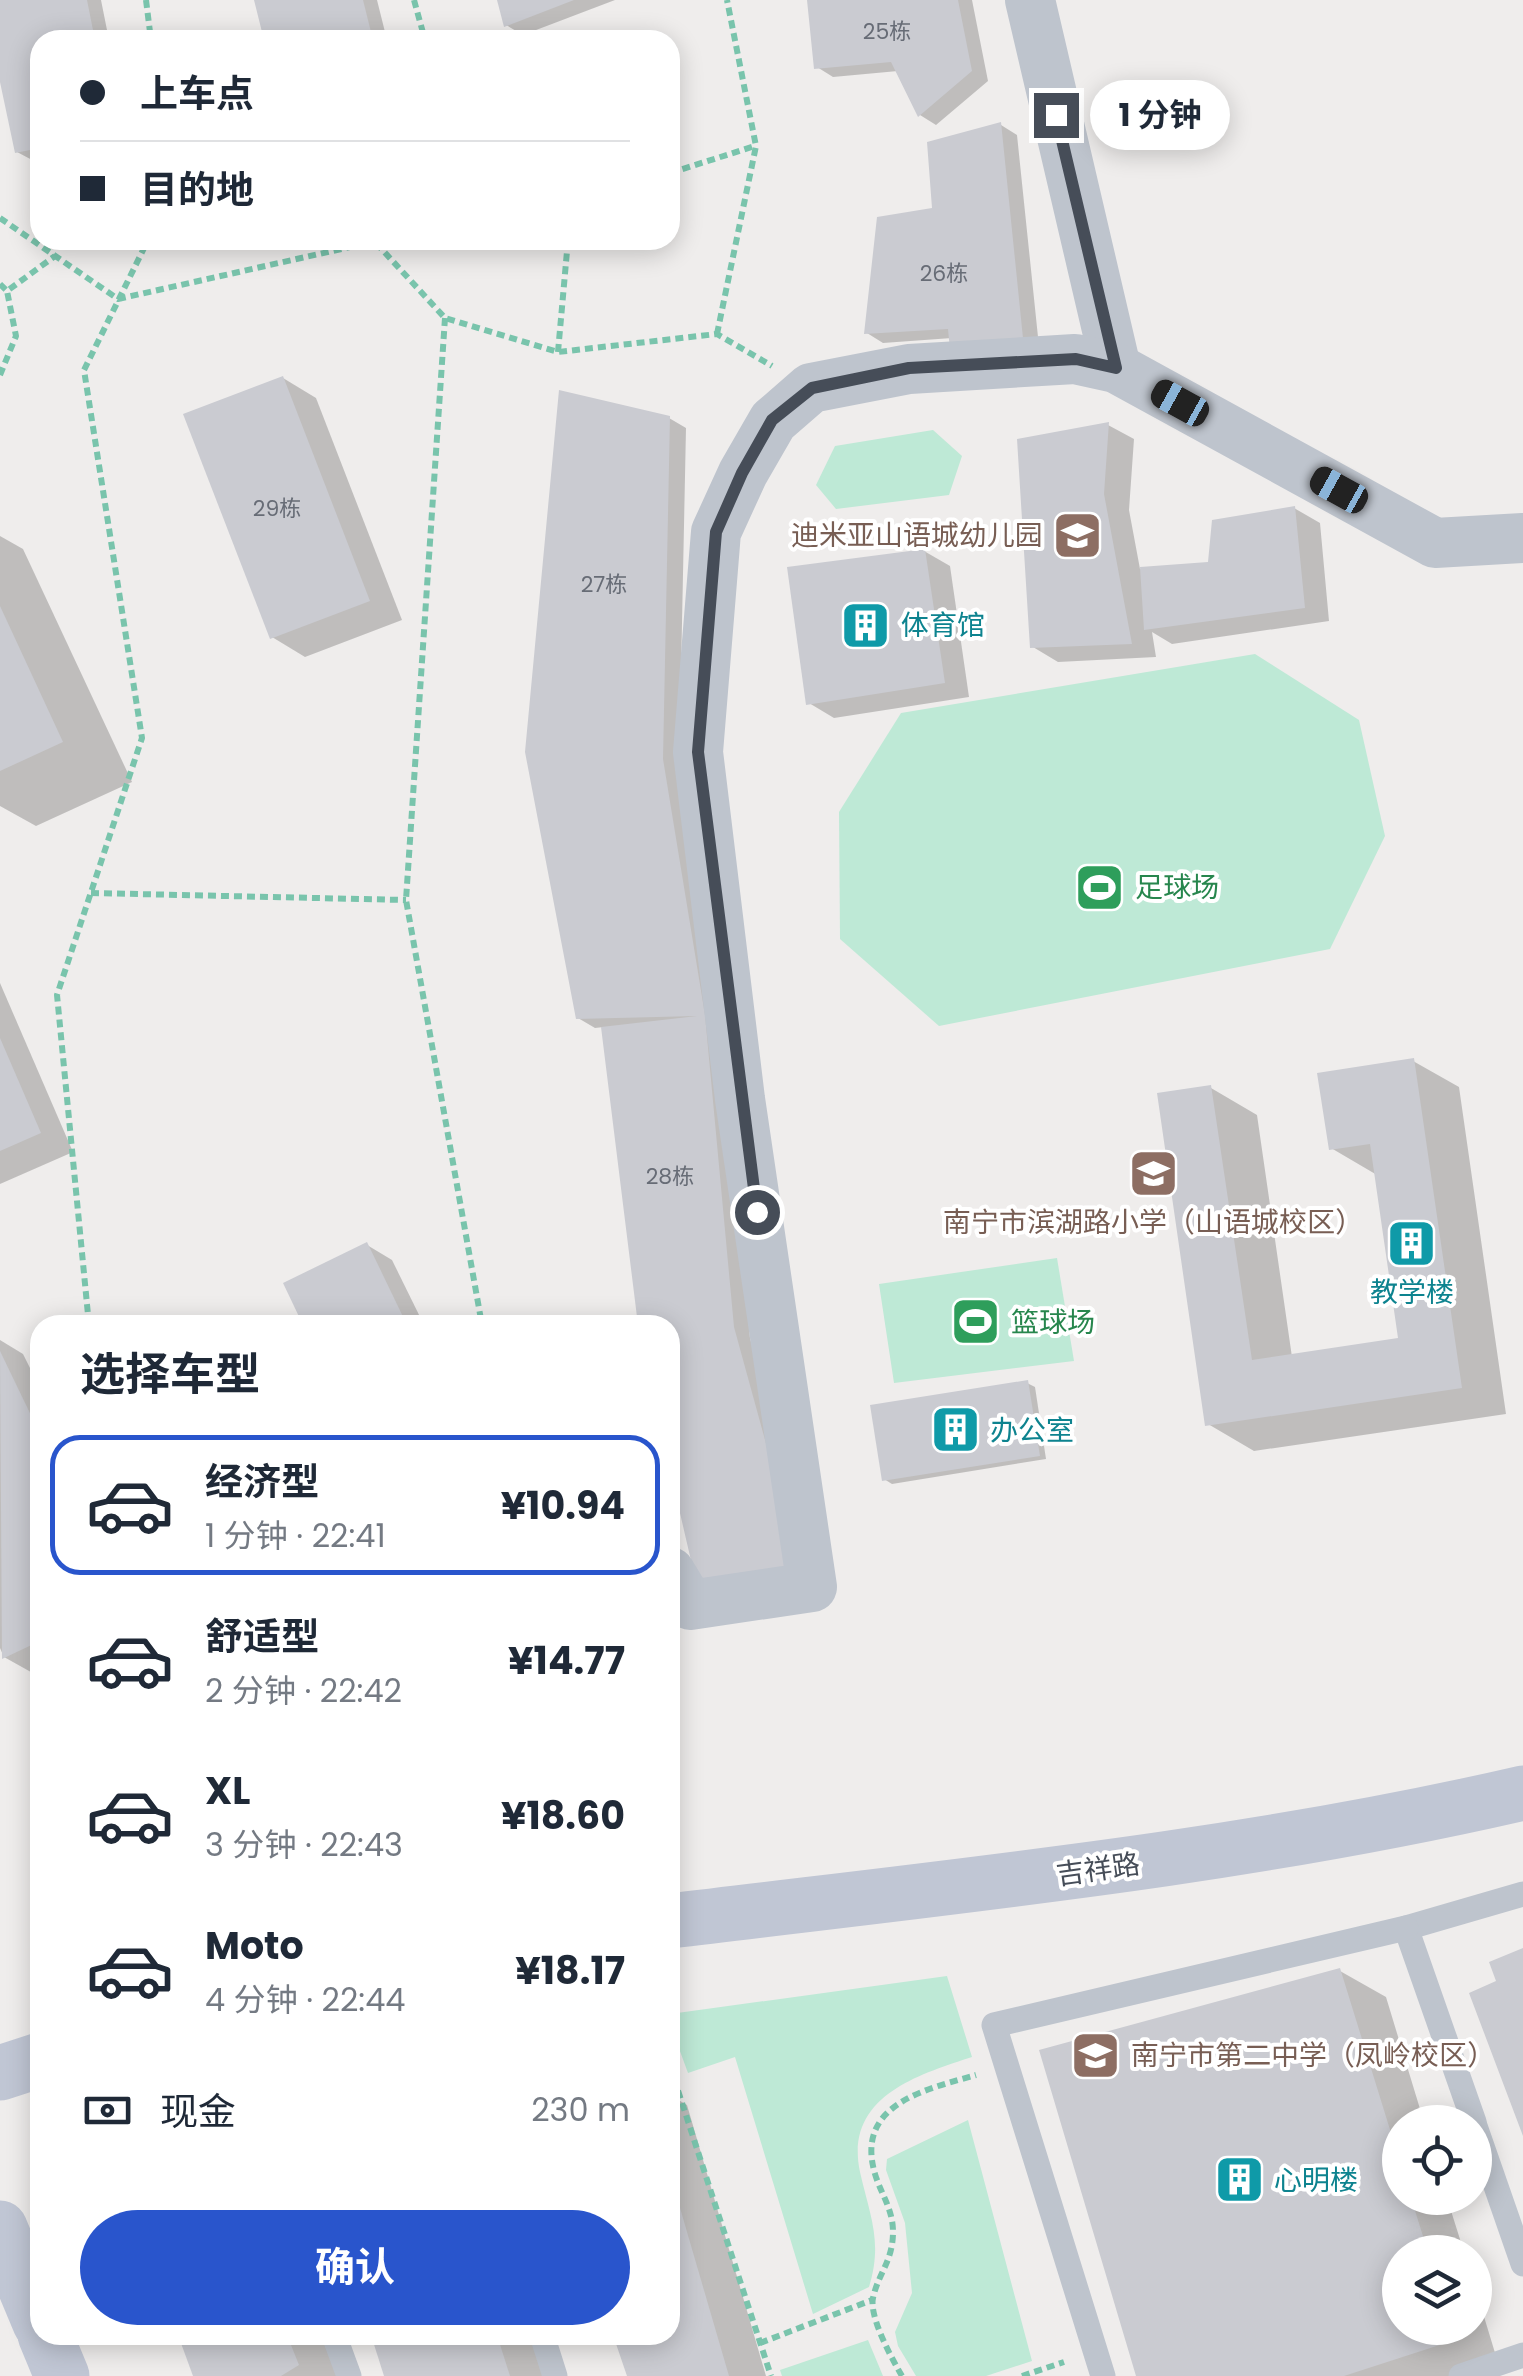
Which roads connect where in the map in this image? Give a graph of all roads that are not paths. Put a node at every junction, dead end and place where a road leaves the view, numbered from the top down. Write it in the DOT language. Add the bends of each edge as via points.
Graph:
graph roads {
  1 [pos="1030,0"];
  2 [pos="1116,368"];
  3 [pos="1523,538"];
  4 [pos="680,1588"];
  5 [pos="1523,1792"];
  6 [pos="1523,1894"];
  7 [pos="680,1920"];
  8 [pos="1406,1928"];
  9 [pos="30,2064"];
  10 [pos="0,2074"];
  11 [pos="1467,2105"];
  12 [pos="1492,2175"];
  13 [pos="0,2228"];
  14 [pos="1523,2264"];
  15 [pos="30,2299"];
  16 [pos="49,2345"];
  17 [pos="338,2345"];
  18 [pos="545,2345"];
  19 [pos="1523,2355"];
  20 [pos="62,2376"];
  21 [pos="349,2376"];
  22 [pos="556,2376"];
  23 [pos="1103,2376"];
  24 [pos="1461,2376"];
  1 -- 2 [label="street"];
  2 -- 3 [label="street" via="1435,543"];
  2 -- 4 [label="street" via="1076,359 909,368 812,388 772,420 716,532 698,752 740,1099 812,1587 690,1605"];
  5 -- 7 [label="street, 吉祥路" via="1211,1854"];
  6 -- 8 [label="lane"];
  8 -- 11 [label="lane"];
  8 -- 23 [label="lane" via="994,2025"];
  9 -- 10 [label="street"];
  12 -- 14 [label="lane"];
  13 -- 15 [label="street"];
  16 -- 20 [label="street"];
  17 -- 21 [label="lane"];
  18 -- 22 [label="lane"];
  19 -- 24 [label="lane"];
}
